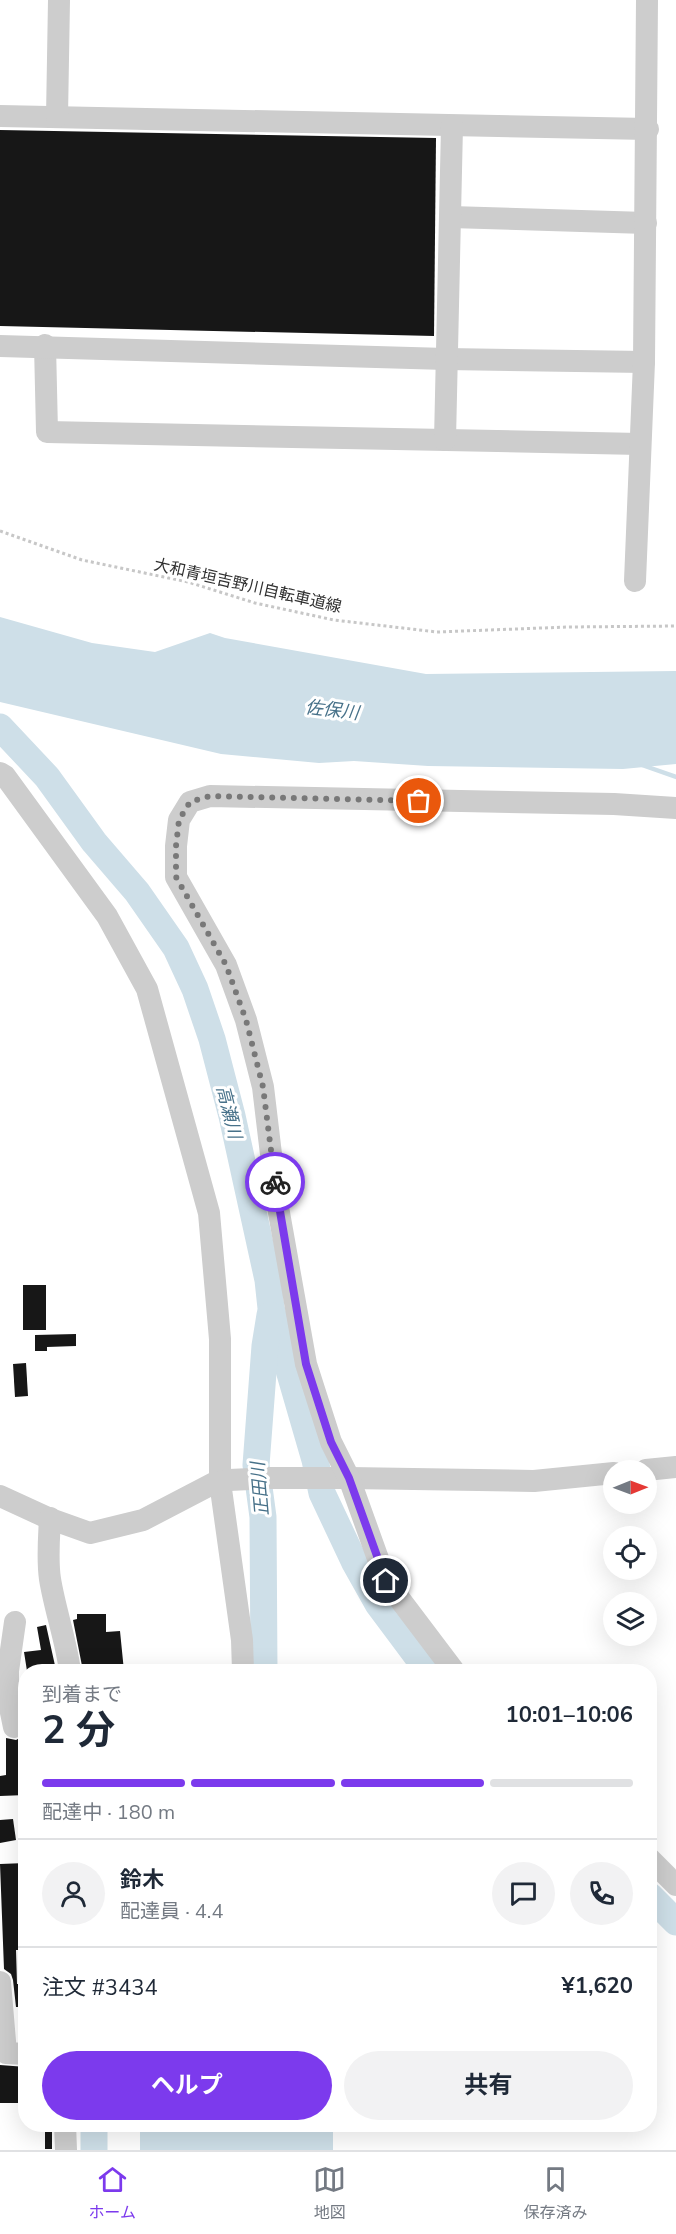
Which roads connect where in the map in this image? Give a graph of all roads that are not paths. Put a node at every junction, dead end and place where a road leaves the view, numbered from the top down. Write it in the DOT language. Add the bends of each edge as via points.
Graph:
graph roads {
  1 [pos="59,0"];
  2 [pos="647,0"];
  3 [pos="0,116"];
  4 [pos="57,117"];
  5 [pos="452,126"];
  6 [pos="648,129"];
  7 [pos="450,217"];
  8 [pos="646,223"];
  9 [pos="45,345"];
  10 [pos="0,346"];
  11 [pos="446,359"];
  12 [pos="644,362"];
  13 [pos="444,440"];
  14 [pos="640,444"];
  15 [pos="635,580"];
  16 [pos="0,773"];
  17 [pos="676,808"];
  18 [pos="676,1467"];
  19 [pos="657,1469"];
  20 [pos="603,1474"];
  21 [pos="346,1478"];
  22 [pos="220,1482"];
  23 [pos="0,1496"];
  24 [pos="50,1518"];
  25 [pos="15,1622"];
  26 [pos="69,1664"];
  27 [pos="243,1664"];
  28 [pos="449,1664"];
  29 [pos="13,1727"];
  30 [pos="657,1866"];
  31 [pos="676,1886"];
  32 [pos="0,1990"];
  33 [pos="18,2054"];
  34 [pos="65,2132"];
  35 [pos="66,2150"];
  1 -- 4 [label="street"];
  2 -- 6 [label="street"];
  3 -- 4 [label="street"];
  4 -- 5 [label="street"];
  5 -- 6 [label="street"];
  5 -- 7 [label="street"];
  6 -- 8 [label="street"];
  7 -- 8 [label="street"];
  7 -- 11 [label="street"];
  8 -- 12 [label="street"];
  9 -- 10 [label="street"];
  9 -- 11 [label="street"];
  9 -- 13 [label="street" via="47,432"];
  11 -- 12 [label="street"];
  11 -- 13 [label="street"];
  12 -- 14 [label="street"];
  13 -- 14 [label="street"];
  14 -- 15 [label="street"];
  16 -- 22 [label="street" via="107,916 147,989 209,1213 220,1339"];
  17 -- 21 [label="street" via="210,796 190,802 179,820 176,877 226,965 246,1020 263,1087 276,1196 306,1364"];
  18 -- 19 [label="street"];
  20 -- 21 [label="street" via="534,1481"];
  21 -- 22 [label="street"];
  21 -- 28 [label="street" via="386,1581"];
  22 -- 24 [label="street" via="143,1520 90,1533"];
  22 -- 27 [label="street"];
  23 -- 24 [label="street"];
  24 -- 26 [label="street" via="50,1579"];
  25 -- 29 [label="street" via="8,1680"];
  30 -- 31 [label="street"];
  32 -- 33 [label="street" via="6,2053"];
  34 -- 35 [label="street"];
}
